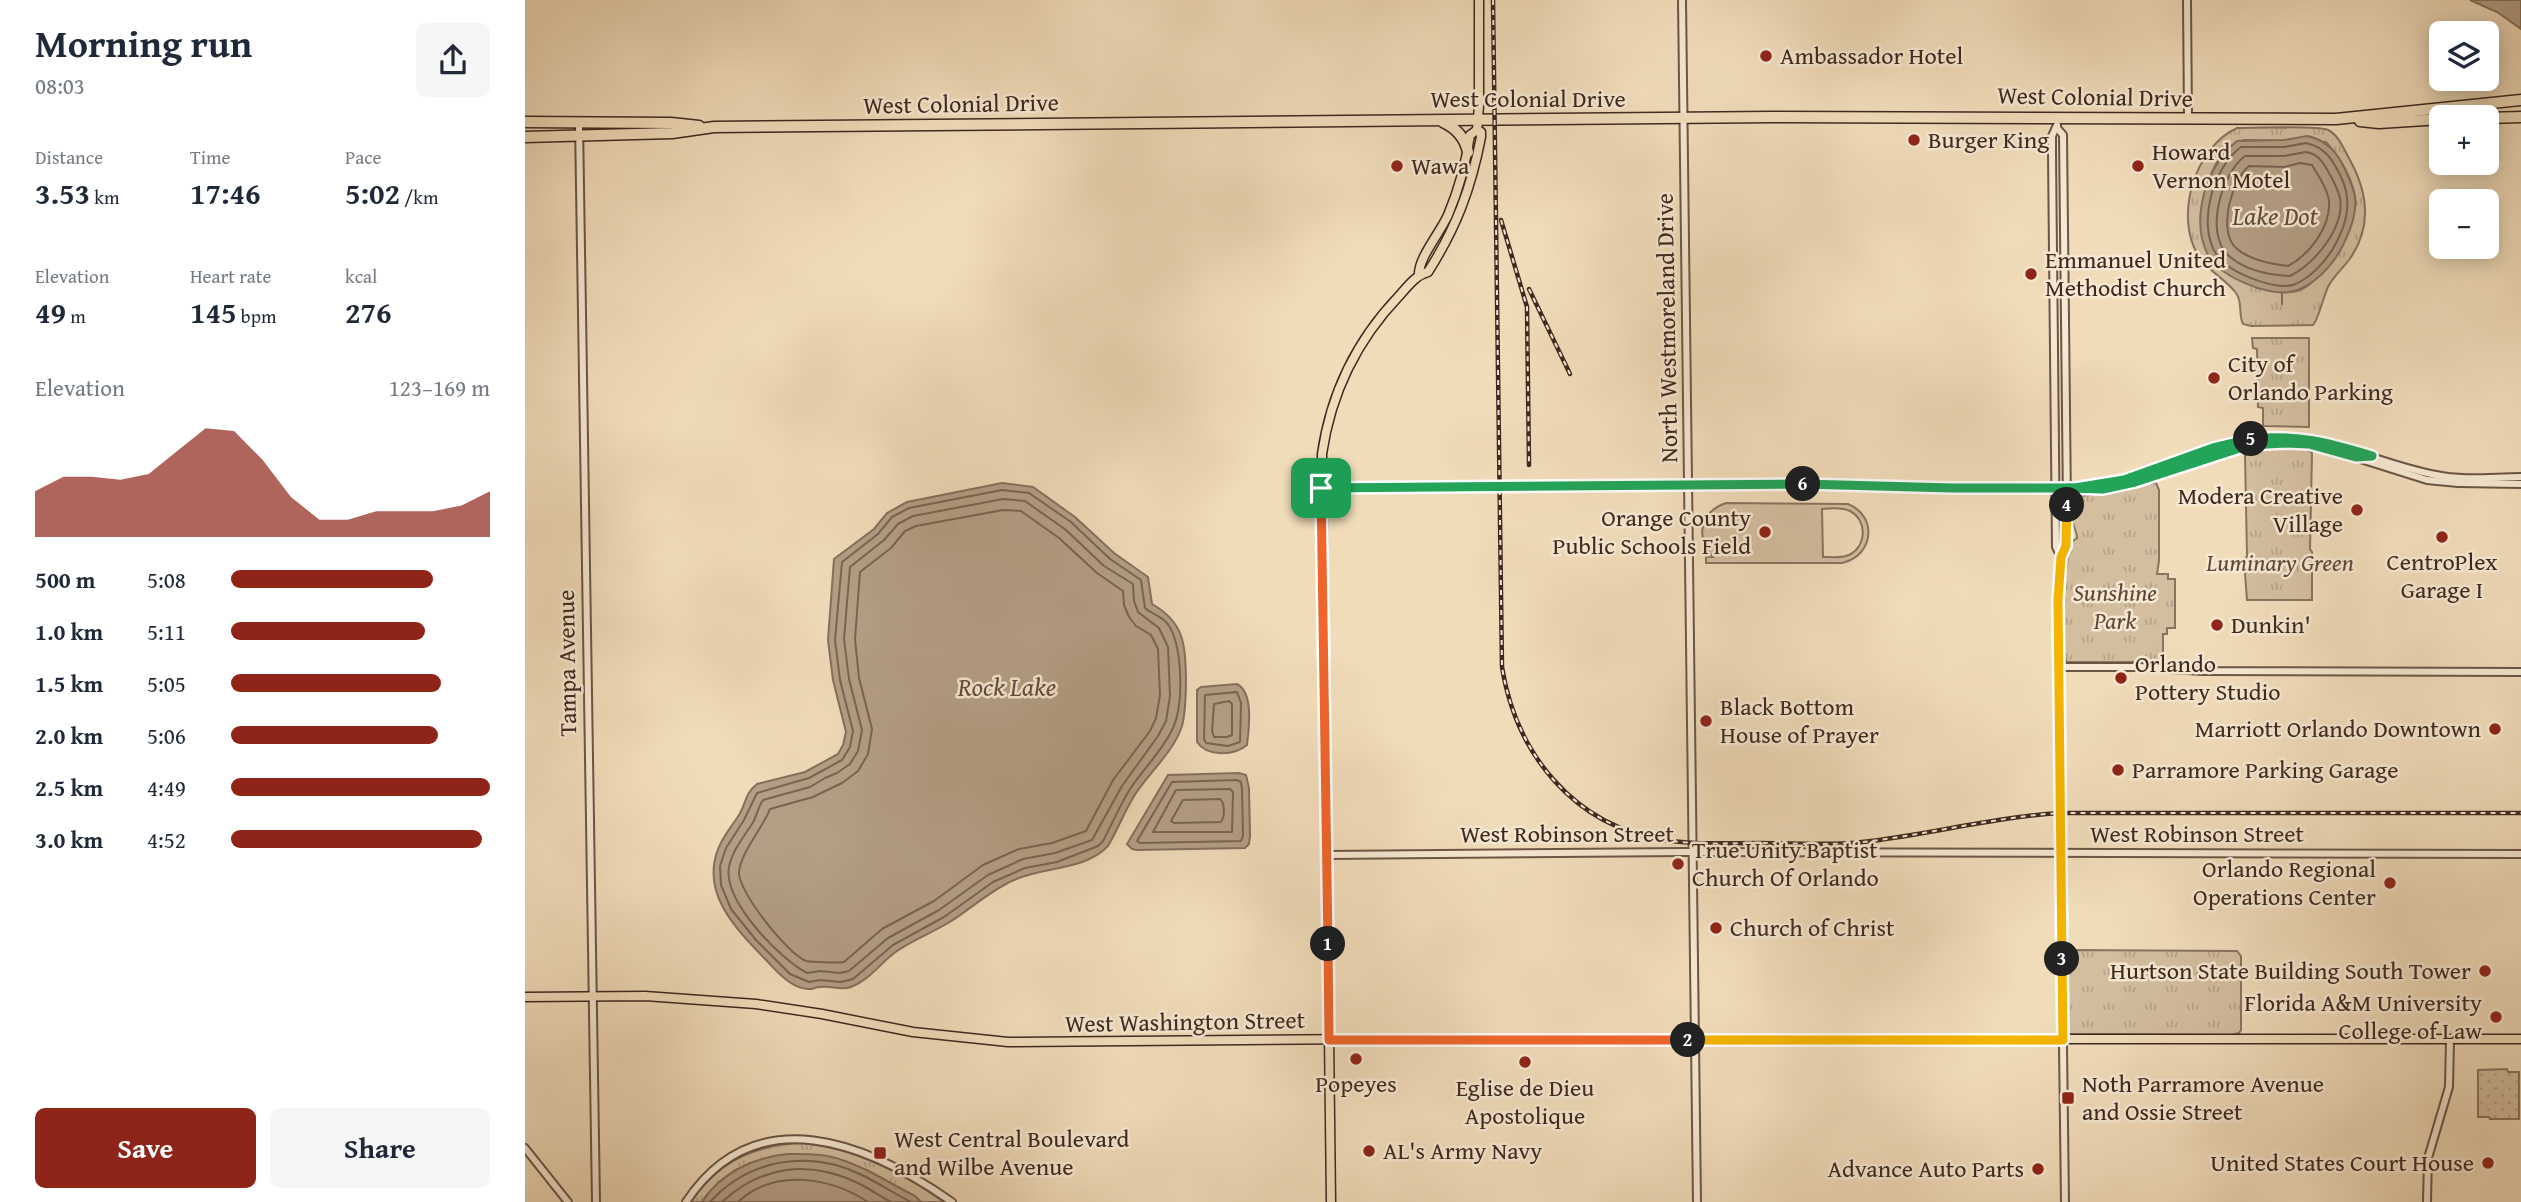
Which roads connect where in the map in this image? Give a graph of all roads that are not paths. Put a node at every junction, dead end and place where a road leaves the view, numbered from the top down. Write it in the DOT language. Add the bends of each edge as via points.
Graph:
graph roads {
  1 [pos="1479,0"];
  2 [pos="1682,0"];
  3 [pos="2187,0"];
  4 [pos="2521,100"];
  5 [pos="2521,117"];
  6 [pos="1684,118"];
  7 [pos="2188,118"];
  8 [pos="2499,118"];
  9 [pos="2342,119"];
  10 [pos="2429,120"];
  11 [pos="1440,121"];
  12 [pos="525,122"];
  13 [pos="2057,122"];
  14 [pos="579,123"];
  15 [pos="1477,125"];
  16 [pos="714,127"];
  17 [pos="580,135"];
  18 [pos="525,137"];
  19 [pos="1468,152"];
  20 [pos="1419,274"];
  21 [pos="2338,446"];
  22 [pos="2318,447"];
  23 [pos="2372,456"];
  24 [pos="2356,457"];
  25 [pos="2521,477"];
  26 [pos="1688,484"];
  27 [pos="2521,484"];
  28 [pos="1321,488"];
  29 [pos="2057,488"];
  30 [pos="2067,488"];
  31 [pos="2075,488"];
  32 [pos="2061,557"];
  33 [pos="2058,667"];
  34 [pos="2521,672"];
  35 [pos="1693,852"];
  36 [pos="2061,853"];
  37 [pos="2521,854"];
  38 [pos="1326,855"];
  39 [pos="593,996"];
  40 [pos="525,997"];
  41 [pos="2521,1039"];
  42 [pos="1329,1040"];
  43 [pos="1695,1040"];
  44 [pos="2063,1040"];
  45 [pos="2450,1040"];
  46 [pos="525,1148"];
  47 [pos="568,1202"];
  48 [pos="596,1202"];
  49 [pos="686,1202"];
  50 [pos="952,1202"];
  51 [pos="1331,1202"];
  52 [pos="1697,1202"];
  53 [pos="2065,1202"];
  54 [pos="2427,1202"];
  1 -- 15 [label="main road"];
  2 -- 6 [label="street, North Westmoreland Drive"];
  3 -- 7 [label="street"];
  4 -- 9 [label="highway, West Colonial Drive"];
  5 -- 8 [label="highway"];
  6 -- 13 [label="highway, West Colonial Drive"];
  6 -- 15 [label="highway, West Colonial Drive"];
  6 -- 26 [label="street, North Westmoreland Drive"];
  7 -- 9 [label="highway, West Colonial Drive"];
  7 -- 13 [label="highway, West Colonial Drive"];
  9 -- 10 [label="highway, West Colonial Drive" via="2379,123"];
  11 -- 15 [label="highway, West Colonial Drive"];
  11 -- 16 [label="highway, West Colonial Drive"];
  11 -- 19 [label="highway" via="1456,130"];
  12 -- 14 [label="highway, West Colonial Drive"];
  13 -- 29 [label="street" via="2052,136"];
  13 -- 30 [label="street" via="2063,135"];
  14 -- 16 [label="highway, West Colonial Drive"];
  14 -- 17 [label="street, Tampa Avenue"];
  15 -- 19 [label="main road"];
  15 -- 20 [label="main road" via="1481,132 1475,168 1461,213 1428,272"];
  16 -- 17 [label="highway, West Colonial Drive" via="673,133"];
  17 -- 18 [label="highway, West Colonial Drive"];
  17 -- 39 [label="street, Tampa Avenue"];
  19 -- 20 [label="main road" via="1455,198 1419,264"];
  20 -- 28 [label="main road" via="1372,326 1341,380 1325,435"];
  21 -- 22 [label="street"];
  21 -- 23 [label="street"];
  21 -- 31 [label="street" via="2311,439 2249,439 2124,480"];
  22 -- 24 [label="street"];
  22 -- 31 [label="street" via="2249,445 2135,482 2103,489"];
  23 -- 24 [label="street"];
  23 -- 25 [label="street" via="2447,477"];
  24 -- 27 [label="street" via="2435,481"];
  26 -- 28 [label="street"];
  26 -- 29 [label="street"];
  26 -- 35 [label="street, North Westmoreland Drive"];
  28 -- 38 [label="main road"];
  29 -- 30 [label="street"];
  29 -- 32 [label="street" via="2056,547"];
  30 -- 31 [label="street"];
  30 -- 32 [label="street" via="2066,546"];
  32 -- 33 [label="street"];
  33 -- 34 [label="street"];
  33 -- 36 [label="street"];
  35 -- 36 [label="street, West Robinson Street"];
  35 -- 38 [label="street, West Robinson Street"];
  35 -- 43 [label="street, North Westmoreland Drive"];
  36 -- 37 [label="street, West Robinson Street"];
  36 -- 44 [label="street"];
  38 -- 42 [label="main road"];
  39 -- 40 [label="main road, West Washington Street"];
  39 -- 42 [label="main road, West Washington Street" via="756,1004 986,1041"];
  39 -- 48 [label="street, Tampa Avenue"];
  41 -- 45 [label="main road, West Washington Street"];
  42 -- 43 [label="main road, West Washington Street"];
  42 -- 51 [label="main road"];
  43 -- 44 [label="main road, West Washington Street"];
  43 -- 52 [label="street, North Westmoreland Drive"];
  44 -- 45 [label="main road, West Washington Street"];
  44 -- 53 [label="street"];
  45 -- 54 [label="street" via="2449,1087 2428,1158"];
  46 -- 47 [label="street"];
  49 -- 50 [label="street" via="708,1173 743,1149 803,1139 835,1144 885,1162"];
}
